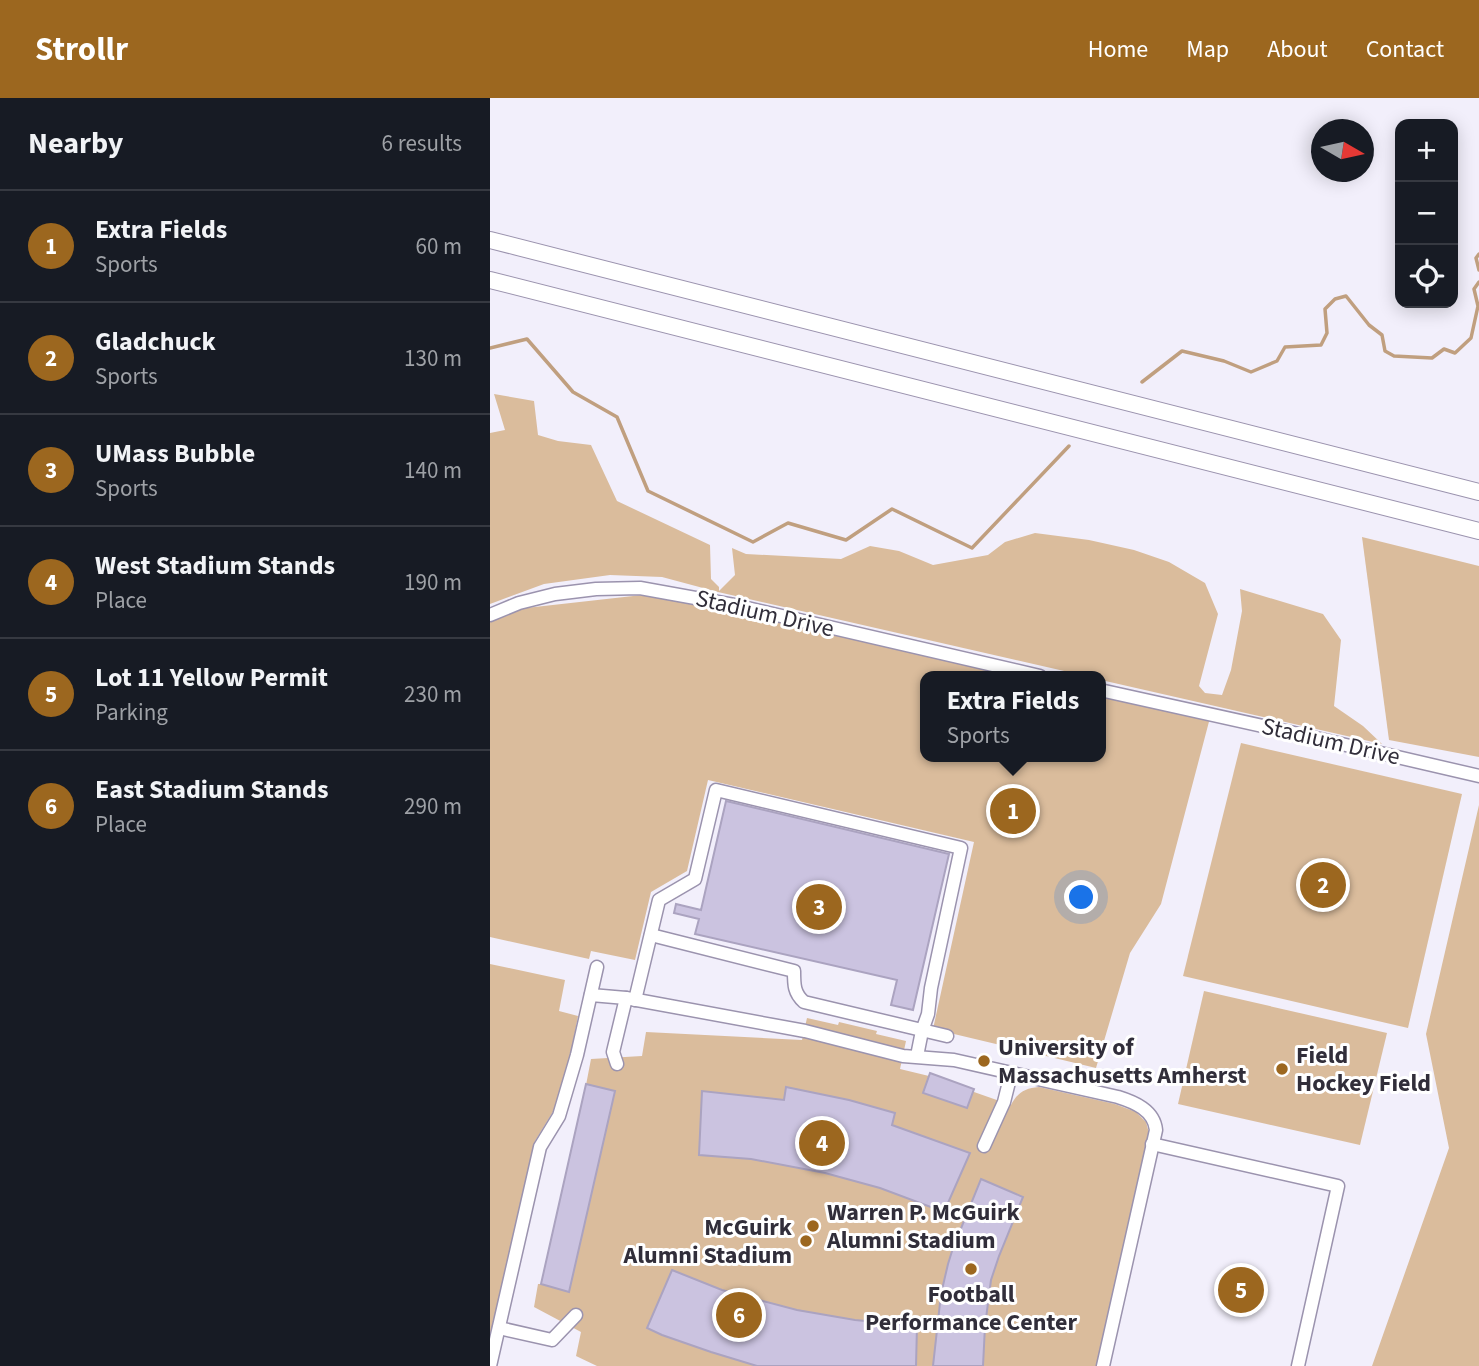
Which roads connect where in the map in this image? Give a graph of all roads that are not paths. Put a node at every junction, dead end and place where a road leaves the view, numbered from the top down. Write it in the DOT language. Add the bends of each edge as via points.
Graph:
graph roads {
  1 [pos="490,240"];
  2 [pos="490,280"];
  3 [pos="1479,492"];
  4 [pos="1479,531"];
  5 [pos="490,615"];
  6 [pos="1018,671"];
  7 [pos="1106,691"];
  8 [pos="1479,776"];
  9 [pos="651,934"];
  10 [pos="597,968"];
  11 [pos="591,995"];
  12 [pos="631,999"];
  13 [pos="922,1031"];
  14 [pos="947,1036"];
  15 [pos="917,1056"];
  16 [pos="617,1064"];
  17 [pos="1011,1074"];
  18 [pos="1152,1144"];
  19 [pos="984,1146"];
  20 [pos="576,1315"];
  21 [pos="499,1328"];
  22 [pos="491,1366"];
  23 [pos="1103,1366"];
  24 [pos="1298,1366"];
  1 -- 3 [label="main road"];
  2 -- 4 [label="main road"];
  5 -- 6 [label="street, Stadium Drive" via="555,594 640,588 734,605"];
  7 -- 8 [label="street, Stadium Drive"];
  9 -- 12 [label="street"];
  9 -- 13 [label="street" via="794,971 797,996 804,1002"];
  9 -- 13 [label="street" via="659,900 695,879 716,790 961,848"];
  10 -- 11 [label="street"];
  11 -- 12 [label="street"];
  11 -- 21 [label="street" via="559,1116 540,1147"];
  12 -- 15 [label="street"];
  12 -- 16 [label="street" via="613,1052"];
  13 -- 14 [label="street"];
  13 -- 15 [label="street"];
  15 -- 17 [label="street"];
  17 -- 18 [label="street" via="1132,1102 1147,1112 1155,1125"];
  17 -- 19 [label="street"];
  18 -- 23 [label="street"];
  18 -- 24 [label="street" via="1338,1186"];
  20 -- 21 [label="street" via="552,1340"];
  21 -- 22 [label="street"];
}
